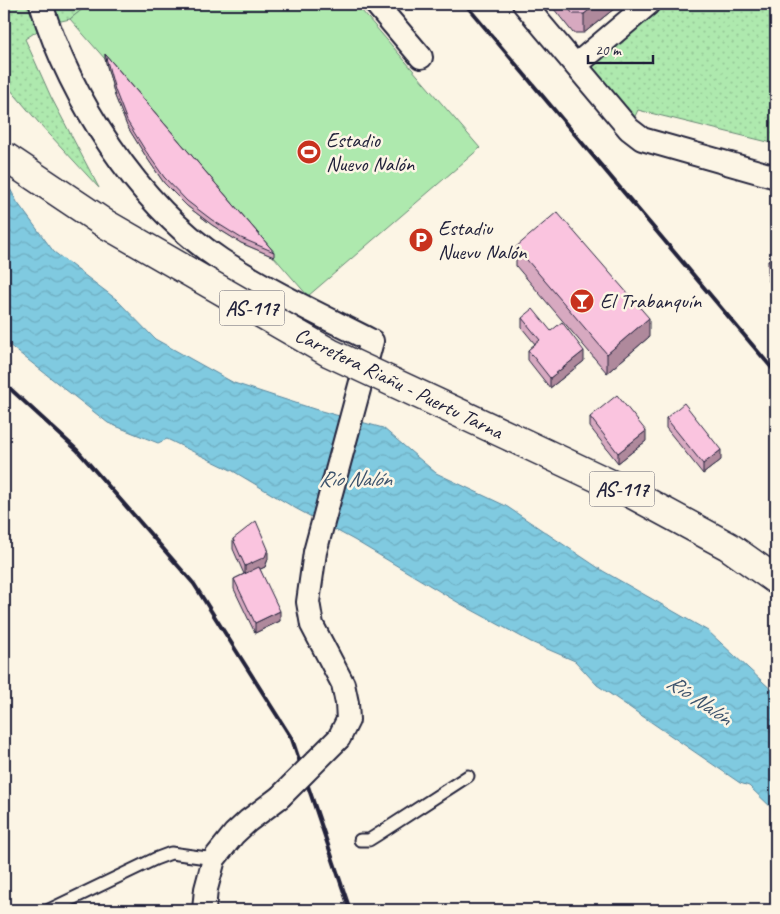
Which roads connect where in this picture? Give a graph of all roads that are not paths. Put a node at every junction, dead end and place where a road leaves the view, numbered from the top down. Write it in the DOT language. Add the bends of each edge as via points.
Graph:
graph roads {
  1 [pos="41,4"];
  2 [pos="376,4"];
  3 [pos="524,4"];
  4 [pos="648,4"];
  5 [pos="421,57"];
  6 [pos="576,65"];
  7 [pos="4,156"];
  8 [pos="776,177"];
  9 [pos="776,580"];
  10 [pos="468,776"];
  11 [pos="360,840"];
  12 [pos="214,859"];
  13 [pos="49,910"];
  14 [pos="204,910"];
  1 -- 12 [label="street, bridge" via="73,84 110,145 151,198 187,234 220,259 254,281 372,341 315,552 308,602 312,625 342,684 348,720 339,738 280,797 241,828"];
  2 -- 5 [label="street"];
  3 -- 6 [label="street"];
  4 -- 6 [label="street"];
  6 -- 8 [label="street" via="629,129 642,138"];
  7 -- 9 [label="main road, Carretera Riañu - Puertu Tarna / AS-117, bridge" via="104,223 330,353 638,498 728,546"];
  10 -- 11 [label="lane" via="377,836"];
  12 -- 13 [label="lane" via="171,853"];
  12 -- 14 [label="street"];
}
